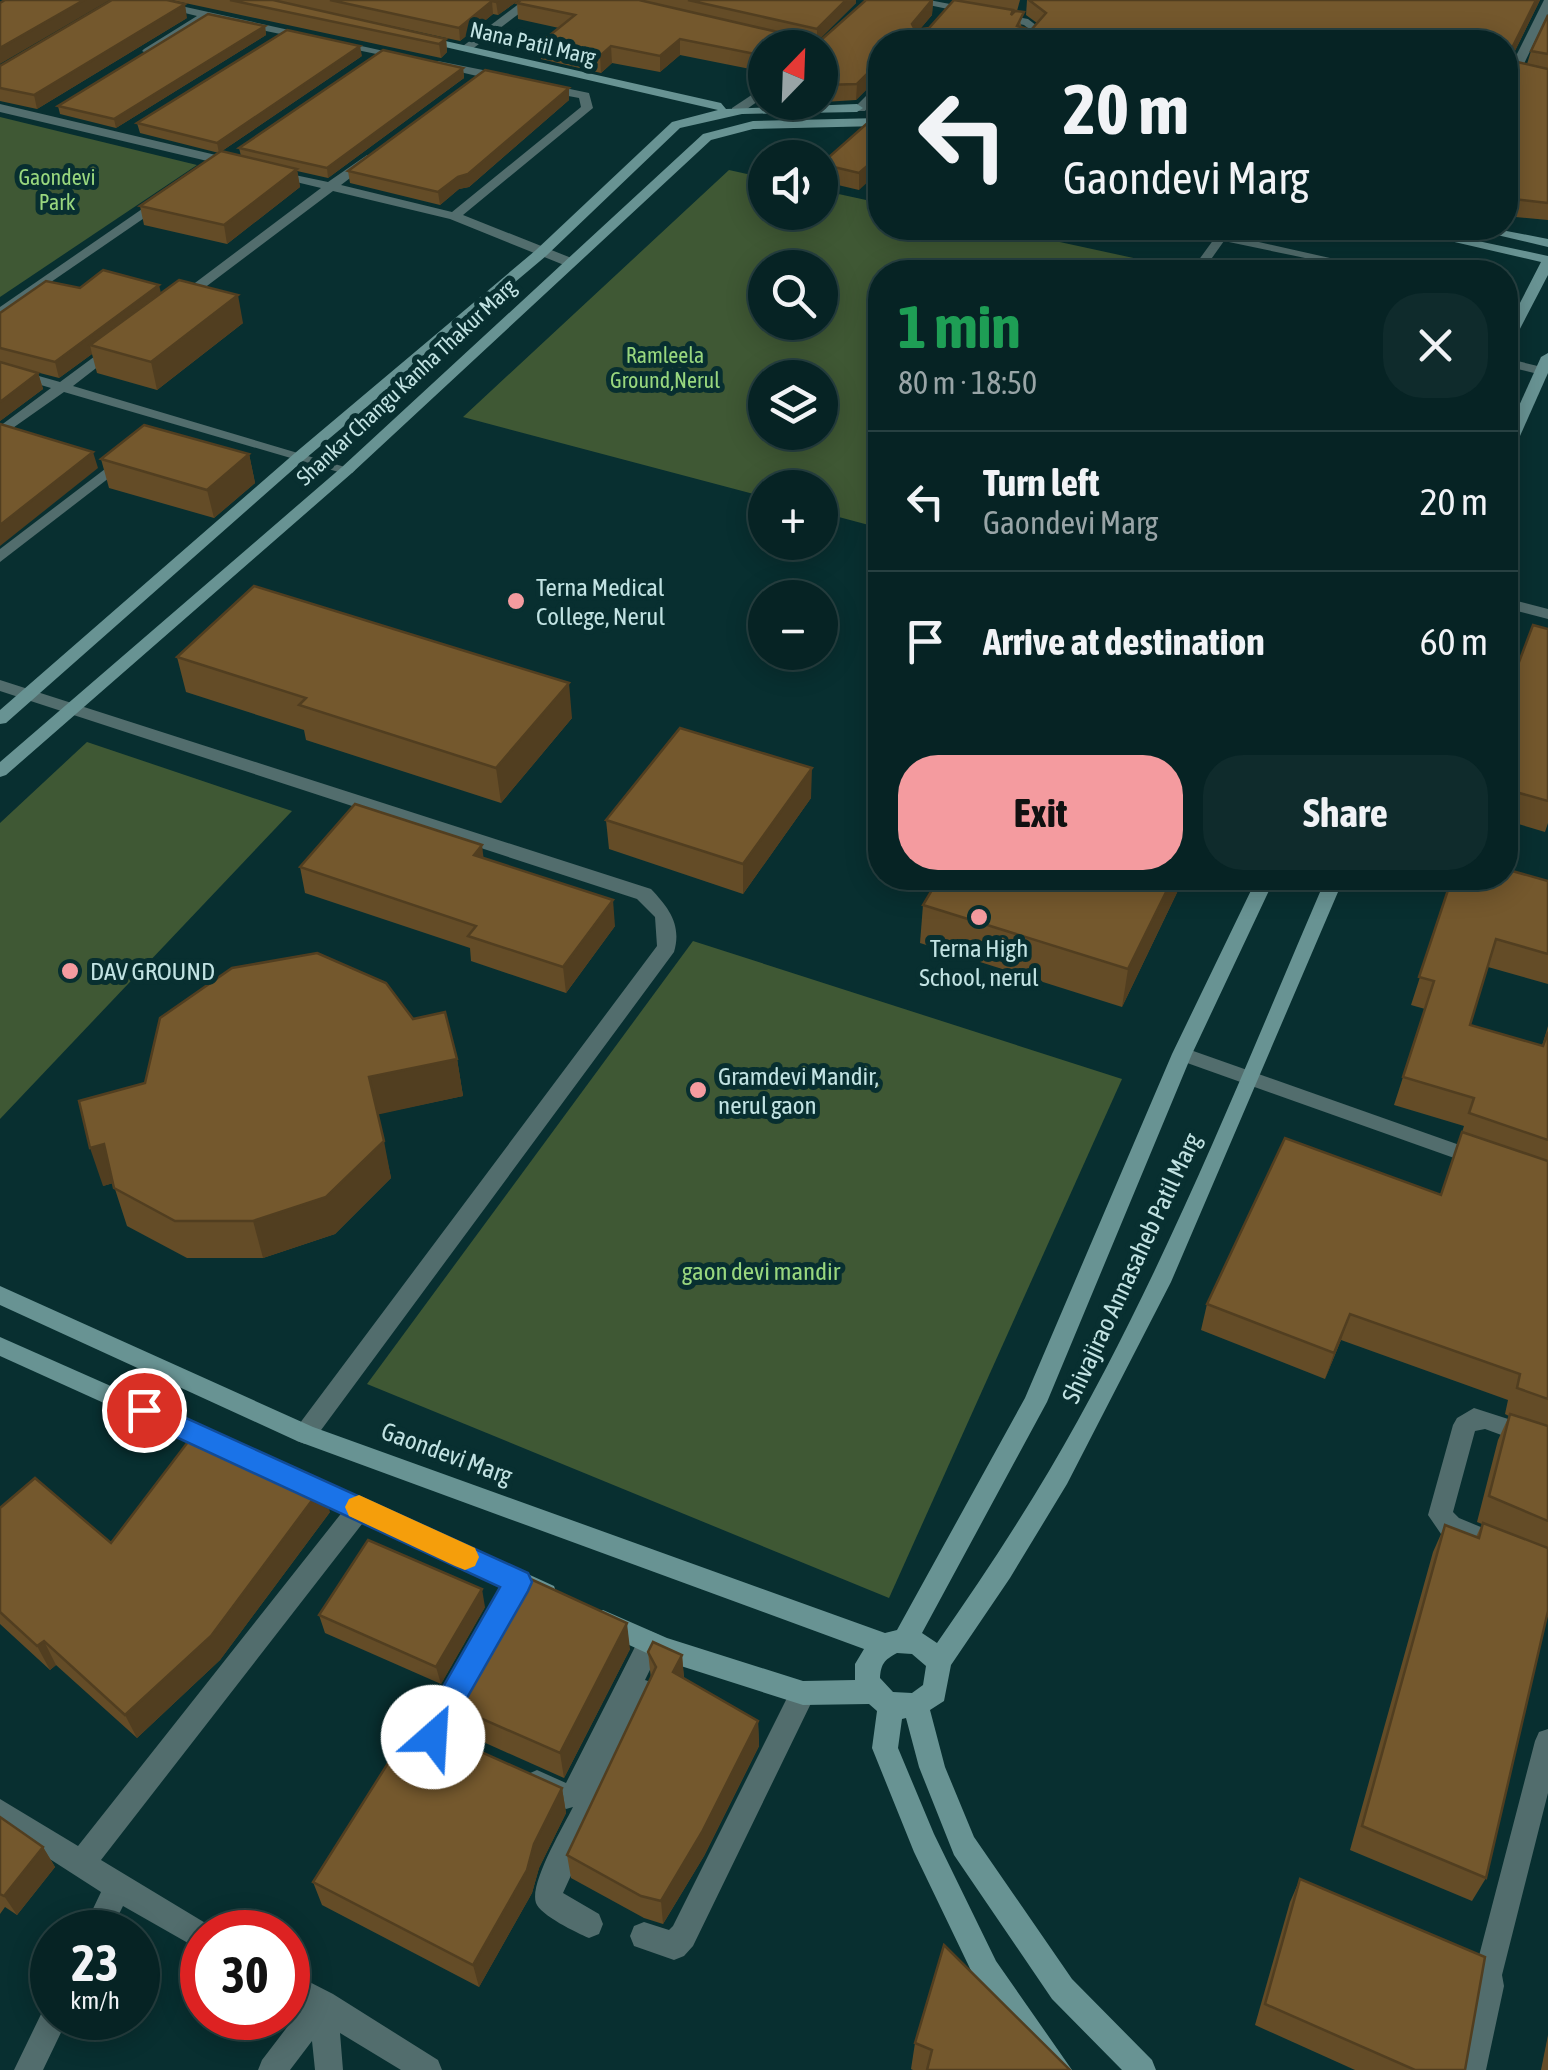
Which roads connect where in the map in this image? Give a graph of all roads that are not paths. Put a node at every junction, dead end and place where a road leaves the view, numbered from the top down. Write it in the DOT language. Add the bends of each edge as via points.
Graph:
graph roads {
  1 [pos="138,0"];
  2 [pos="531,0"];
  3 [pos="911,0"];
  4 [pos="1548,2"];
  5 [pos="946,8"];
  6 [pos="207,15"];
  7 [pos="1032,30"];
  8 [pos="286,32"];
  9 [pos="410,36"];
  10 [pos="269,42"];
  11 [pos="467,48"];
  12 [pos="380,52"];
  13 [pos="140,56"];
  14 [pos="414,59"];
  15 [pos="365,63"];
  16 [pos="432,63"];
  17 [pos="1518,64"];
  18 [pos="1518,73"];
  19 [pos="483,74"];
  20 [pos="1548,78"];
  21 [pos="517,82"];
  22 [pos="468,85"];
  23 [pos="534,85"];
  24 [pos="868,99"];
  25 [pos="748,102"];
  26 [pos="56,107"];
  27 [pos="0,108"];
  28 [pos="860,108"];
  29 [pos="868,108"];
  30 [pos="736,111"];
  31 [pos="40,118"];
  32 [pos="868,122"];
  33 [pos="753,125"];
  34 [pos="136,126"];
  35 [pos="120,136"];
  36 [pos="238,150"];
  37 [pos="376,153"];
  38 [pos="222,161"];
  39 [pos="206,172"];
  40 [pos="330,186"];
  41 [pos="174,194"];
  42 [pos="454,216"];
  43 [pos="1518,237"];
  44 [pos="1256,240"];
  45 [pos="1454,240"];
  46 [pos="1548,243"];
  47 [pos="540,253"];
  48 [pos="1337,260"];
  49 [pos="1548,261"];
  50 [pos="569,262"];
  51 [pos="0,313"];
  52 [pos="157,316"];
  53 [pos="1518,320"];
  54 [pos="126,340"];
  55 [pos="1518,363"];
  56 [pos="1545,364"];
  57 [pos="0,369"];
  58 [pos="63,387"];
  59 [pos="174,420"];
  60 [pos="1518,425"];
  61 [pos="160,431"];
  62 [pos="0,433"];
  63 [pos="146,442"];
  64 [pos="300,456"];
  65 [pos="346,470"];
  66 [pos="0,558"];
  67 [pos="1518,606"];
  68 [pos="1548,614"];
  69 [pos="0,684"];
  70 [pos="29,694"];
  71 [pos="69,710"];
  72 [pos="0,719"];
  73 [pos="0,771"];
  74 [pos="1260,890"];
  75 [pos="1330,890"];
  76 [pos="1182,1054"];
  77 [pos="1249,1077"];
  78 [pos="1495,1164"];
  79 [pos="0,1295"];
  80 [pos="0,1346"];
  81 [pos="306,1434"];
  82 [pos="1548,1442"];
  83 [pos="234,1451"];
  84 [pos="270,1467"];
  85 [pos="360,1508"];
  86 [pos="1515,1553"];
  87 [pos="894,1642"];
  88 [pos="656,1646"];
  89 [pos="478,1653"];
  90 [pos="938,1660"];
  91 [pos="803,1694"];
  92 [pos="893,1701"];
  93 [pos="1548,1740"];
  94 [pos="469,1753"];
  95 [pos="506,1769"];
  96 [pos="0,1812"];
  97 [pos="82,1862"];
  98 [pos="118,1889"];
  99 [pos="107,1910"];
  100 [pos="180,1924"];
  101 [pos="589,1924"];
  102 [pos="644,1936"];
  103 [pos="310,1997"];
  104 [pos="323,2004"];
  105 [pos="43,2040"];
  106 [pos="28,2070"];
  107 [pos="272,2070"];
  108 [pos="329,2070"];
  109 [pos="428,2070"];
  110 [pos="1058,2070"];
  111 [pos="1142,2070"];
  112 [pos="1472,2070"];
  1 -- 6 [label="street"];
  2 -- 11 [label="street"];
  3 -- 5 [label="street"];
  4 -- 17 [label="street"];
  5 -- 7 [label="street" via="1035,25"];
  6 -- 8 [label="street"];
  6 -- 13 [label="street"];
  8 -- 10 [label="street"];
  8 -- 12 [label="street"];
  9 -- 11 [label="street, Nana Patil Marg"];
  11 -- 30 [label="street, Nana Patil Marg"];
  12 -- 14 [label="street"];
  12 -- 15 [label="street"];
  16 -- 19 [label="street"];
  18 -- 20 [label="street"];
  19 -- 21 [label="street"];
  19 -- 22 [label="street"];
  23 -- 42 [label="street" via="585,96 587,108"];
  24 -- 28 [label="street"];
  25 -- 30 [label="street"];
  26 -- 31 [label="street"];
  27 -- 31 [label="street"];
  28 -- 29 [label="street, Shankar Changu Kanha Thakur Marg"];
  28 -- 30 [label="street, Shankar Changu Kanha Thakur Marg"];
  30 -- 33 [label="street, Nana Patil Marg"];
  30 -- 47 [label="street, Shankar Changu Kanha Thakur Marg" via="676,126"];
  31 -- 35 [label="street"];
  32 -- 33 [label="street, Shankar Changu Kanha Thakur Marg"];
  33 -- 50 [label="street, Shankar Changu Kanha Thakur Marg" via="707,136"];
  34 -- 35 [label="street"];
  35 -- 38 [label="street"];
  36 -- 38 [label="street"];
  37 -- 40 [label="street"];
  38 -- 39 [label="street"];
  38 -- 40 [label="street"];
  40 -- 42 [label="street"];
  40 -- 52 [label="street"];
  41 -- 51 [label="street"];
  42 -- 47 [label="street"];
  43 -- 46 [label="street"];
  44 -- 48 [label="lane"];
  45 -- 49 [label="street"];
  47 -- 50 [label="street"];
  47 -- 64 [label="street, Shankar Changu Kanha Thakur Marg"];
  49 -- 53 [label="street"];
  50 -- 65 [label="street, Shankar Changu Kanha Thakur Marg"];
  54 -- 58 [label="street"];
  55 -- 56 [label="lane"];
  56 -- 60 [label="street"];
  57 -- 58 [label="street"];
  58 -- 59 [label="street"];
  58 -- 62 [label="street"];
  59 -- 61 [label="street"];
  59 -- 64 [label="street"];
  63 -- 66 [label="street"];
  64 -- 65 [label="street"];
  64 -- 70 [label="street, Shankar Changu Kanha Thakur Marg"];
  65 -- 71 [label="street, Shankar Changu Kanha Thakur Marg"];
  67 -- 68 [label="street"];
  69 -- 70 [label="street"];
  70 -- 71 [label="street"];
  70 -- 72 [label="street, Shankar Changu Kanha Thakur Marg"];
  71 -- 73 [label="street, Shankar Changu Kanha Thakur Marg"];
  71 -- 81 [label="street" via="644,894 664,915 667,947"];
  74 -- 76 [label="street, Shivajirao Annasaheb Patil Marg"];
  75 -- 77 [label="street, Shivajirao Annasaheb Patil Marg"];
  76 -- 77 [label="lane"];
  76 -- 87 [label="street, Shivajirao Annasaheb Patil Marg" via="1035,1402"];
  77 -- 78 [label="lane"];
  77 -- 90 [label="street, Shivajirao Annasaheb Patil Marg" via="1104,1399 994,1586"];
  79 -- 81 [label="street, Gaondevi Marg"];
  80 -- 83 [label="street"];
  81 -- 87 [label="street, Gaondevi Marg"];
  82 -- 86 [label="street" via="1474,1418 1465,1425 1442,1500 1440,1515 1450,1526"];
  84 -- 85 [label="street"];
  85 -- 88 [label="street" via="513,1592 576,1609"];
  85 -- 97 [label="street"];
  87 -- 90 [label="street" via="916,1643"];
  87 -- 92 [label="street" via="868,1660 866,1671"];
  88 -- 91 [label="street"];
  88 -- 95 [label="street" via="574,1794"];
  88 -- 101 [label="street" via="552,1880 548,1899"];
  89 -- 94 [label="street" via="432,1731"];
  90 -- 92 [label="street" via="934,1692"];
  91 -- 92 [label="street"];
  91 -- 102 [label="street" via="683,1936 674,1946"];
  92 -- 110 [label="street" via="885,1748 924,1843 986,1971"];
  92 -- 111 [label="street" via="932,1768 964,1846 1062,1989"];
  93 -- 112 [label="street" via="1488,1975"];
  96 -- 97 [label="street"];
  97 -- 98 [label="street"];
  98 -- 99 [label="street"];
  98 -- 100 [label="street"];
  103 -- 104 [label="street"];
  104 -- 107 [label="street"];
  104 -- 108 [label="street"];
  104 -- 109 [label="street"];
  105 -- 106 [label="street"];
}
